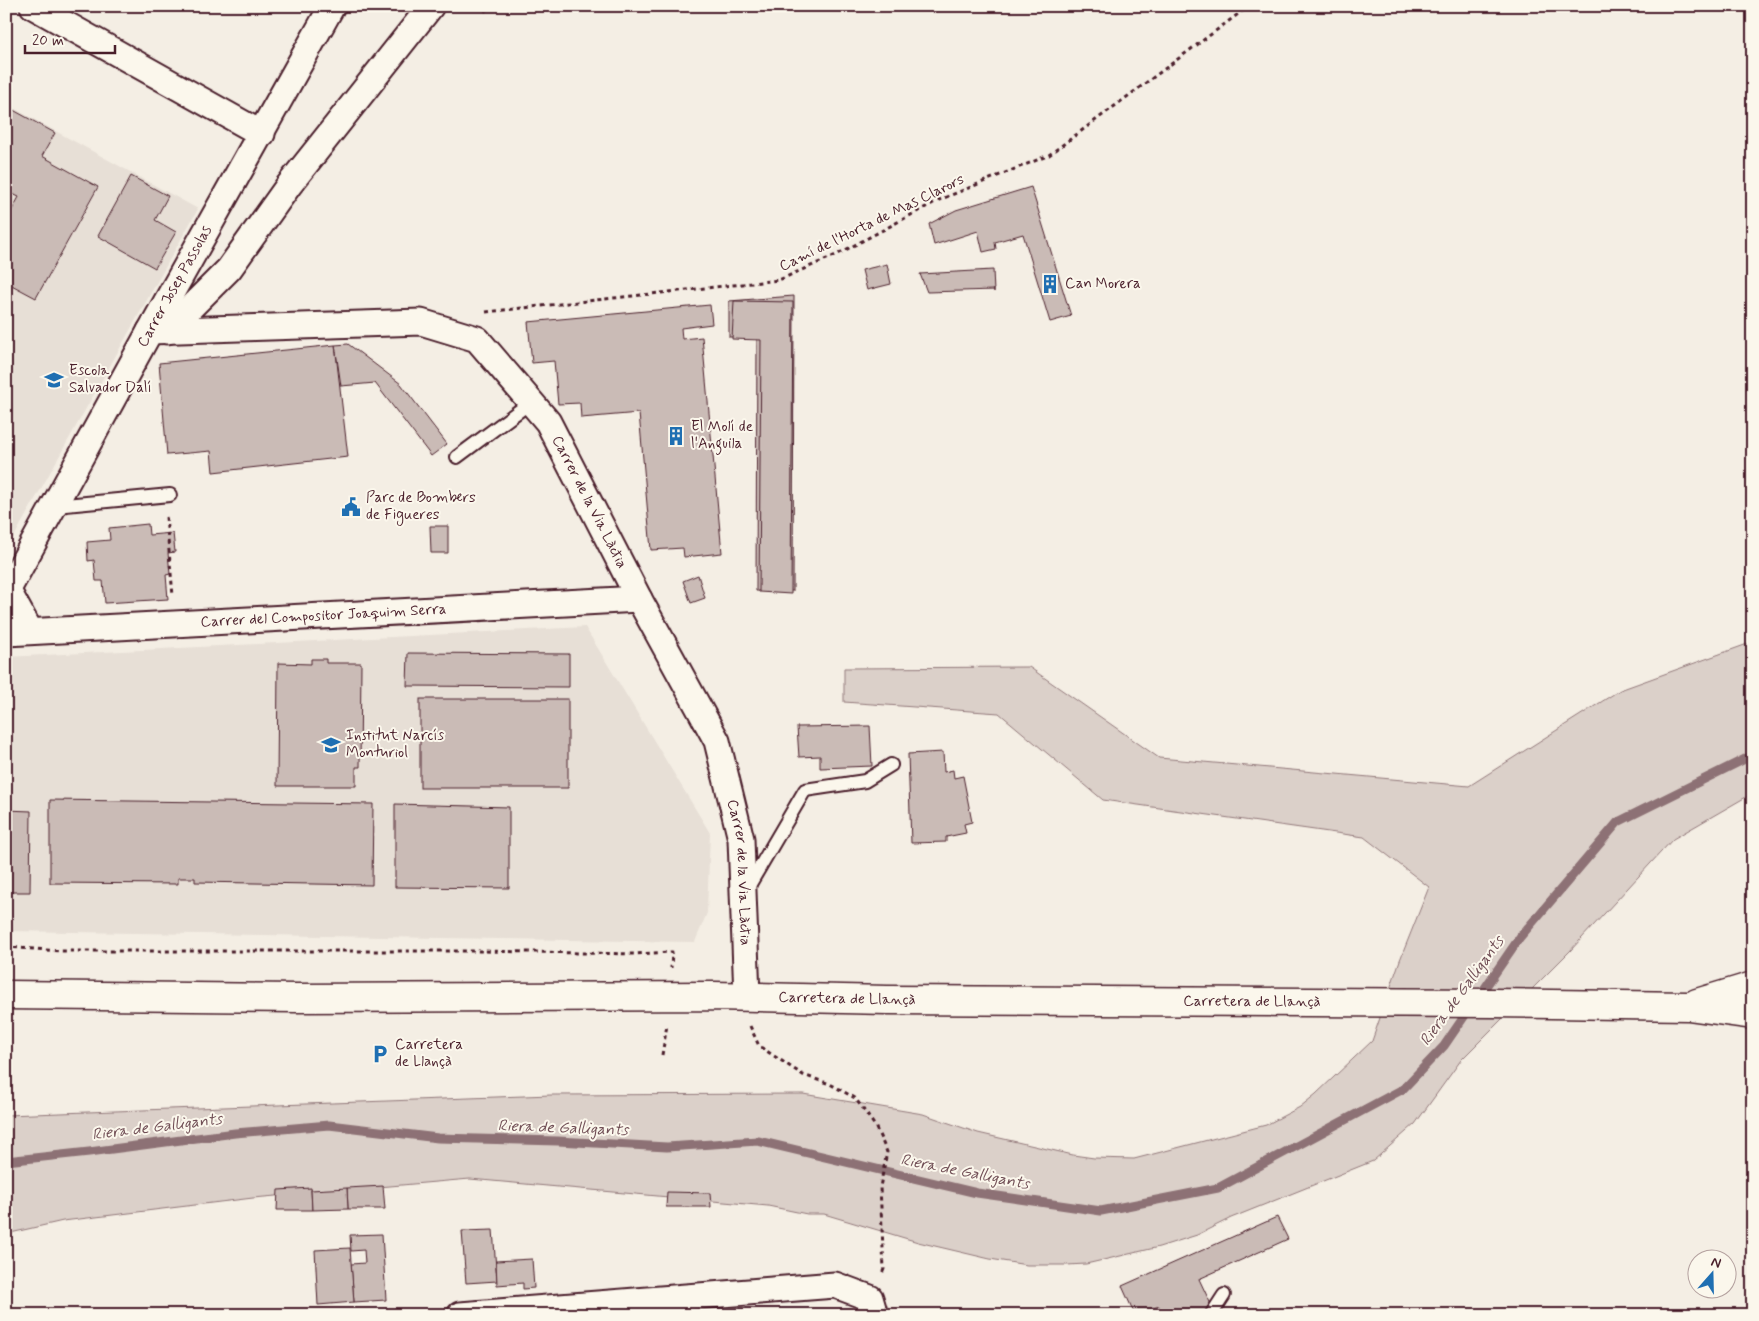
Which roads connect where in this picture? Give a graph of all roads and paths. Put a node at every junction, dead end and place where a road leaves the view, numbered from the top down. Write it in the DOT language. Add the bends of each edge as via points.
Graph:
graph roads {
  1 [pos="33,6"];
  2 [pos="332,6"];
  3 [pos="431,6"];
  4 [pos="1249,6"];
  5 [pos="262,134"];
  6 [pos="485,312"];
  7 [pos="158,331"];
  8 [pos="531,402"];
  9 [pos="457,457"];
  10 [pos="167,495"];
  11 [pos="55,506"];
  12 [pos="7,592"];
  13 [pos="639,599"];
  14 [pos="176,624"];
  15 [pos="18,632"];
  16 [pos="891,765"];
  17 [pos="743,895"];
  18 [pos="6,946"];
  19 [pos="1753,986"];
  20 [pos="6,995"];
  21 [pos="669,996"];
  22 [pos="1688,1006"];
  23 [pos="746,1007"];
  24 [pos="1753,1015"];
  25 [pos="662,1055"];
  26 [pos="1224,1295"];
  27 [pos="873,1306"];
  28 [pos="460,1315"];
  29 [pos="1211,1315"];
  1 -- 5 [label="street"];
  2 -- 5 [label="street, Carrer Josep Passolas"];
  3 -- 7 [label="street" via="289,185 229,269"];
  4 -- 6 [label="path, Camí de l'Horta de Mas Clarors" via="1049,155 939,200 836,255 779,280"];
  5 -- 7 [label="street, Carrer Josep Passolas"];
  7 -- 8 [label="street, Carrer de la Via Làctia" via="421,322 477,339"];
  7 -- 11 [label="street, Carrer Josep Passolas"];
  8 -- 9 [label="lane"];
  8 -- 13 [label="street, Carrer de la Via Làctia" via="548,422"];
  10 -- 11 [label="lane"];
  10 -- 14 [label="path"];
  11 -- 12 [label="street, Carrer Josep Passolas"];
  12 -- 15 [label="street"];
  13 -- 14 [label="street, Carrer del Compositor Joaquim Serra"];
  13 -- 17 [label="street, Carrer de la Via Làctia" via="717,740 741,839"];
  14 -- 15 [label="street, Carrer del Compositor Joaquim Serra"];
  16 -- 17 [label="lane" via="865,781 805,790"];
  17 -- 23 [label="street, Carrer de la Via Làctia"];
  18 -- 21 [label="path" via="71,951 672,952"];
  19 -- 22 [label="street, Carretera de Llançà"];
  20 -- 21 [label="street, Carretera de Llançà" via="297,998"];
  21 -- 23 [label="street, Carretera de Llançà"];
  21 -- 25 [label="path"];
  22 -- 23 [label="street, Carretera de Llançà" via="886,1000"];
  22 -- 24 [label="street, Carretera de Llançà"];
  23 -- 27 [label="path" via="759,1046 803,1076 830,1084 855,1098 875,1126 886,1152 880,1187 884,1269"];
  26 -- 29 [label="lane"];
  27 -- 28 [label="street" via="835,1285"];
}
